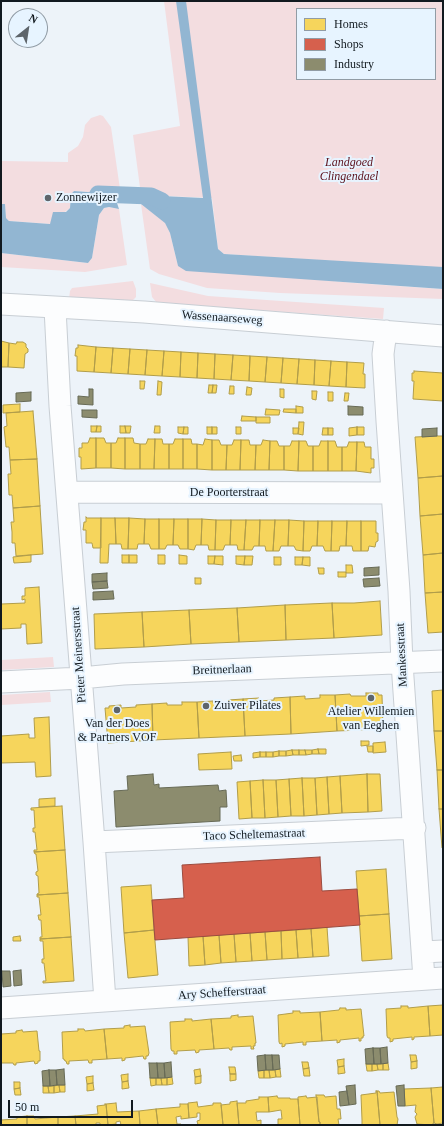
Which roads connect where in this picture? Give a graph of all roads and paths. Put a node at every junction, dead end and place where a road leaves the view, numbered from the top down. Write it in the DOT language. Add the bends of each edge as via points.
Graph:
graph roads {
  1 [pos="1,304"];
  2 [pos="55,308"];
  3 [pos="386,330"];
  4 [pos="443,336"];
  5 [pos="68,492"];
  6 [pos="391,493"];
  7 [pos="443,661"];
  8 [pos="402,663"];
  9 [pos="81,678"];
  10 [pos="1,682"];
  11 [pos="414,828"];
  12 [pos="94,842"];
  13 [pos="443,951"];
  14 [pos="422,952"];
  15 [pos="434,979"];
  16 [pos="105,1001"];
  17 [pos="1,1008"];
  1 -- 2 [label="street, Wassenaarseweg"];
  2 -- 3 [label="street, Wassenaarseweg"];
  2 -- 5 [label="street, Pieter Meinersstraat" via="59,399"];
  3 -- 4 [label="street, Wassenaarseweg"];
  3 -- 6 [label="street, Mankesstraat" via="383,354"];
  5 -- 6 [label="street, De Poorterstraat"];
  5 -- 9 [label="street, Pieter Meinersstraat"];
  6 -- 8 [label="street, Mankesstraat"];
  7 -- 8 [label="street, Breitnerlaan"];
  8 -- 9 [label="street, Breitnerlaan" via="123,674"];
  8 -- 11 [label="street, Mankesstraat"];
  9 -- 10 [label="street, Breitnerlaan"];
  9 -- 12 [label="street, Pieter Meinersstraat"];
  11 -- 12 [label="street, Taco Scheltemastraat"];
  11 -- 14 [label="street, Mankesstraat"];
  12 -- 16 [label="street, Pieter Meinersstraat"];
  13 -- 14 [label="street"];
  14 -- 15 [label="street, Mankesstraat"];
  15 -- 16 [label="street, Ary Schefferstraat"];
  16 -- 17 [label="street, Ary Schefferstraat"];
}
